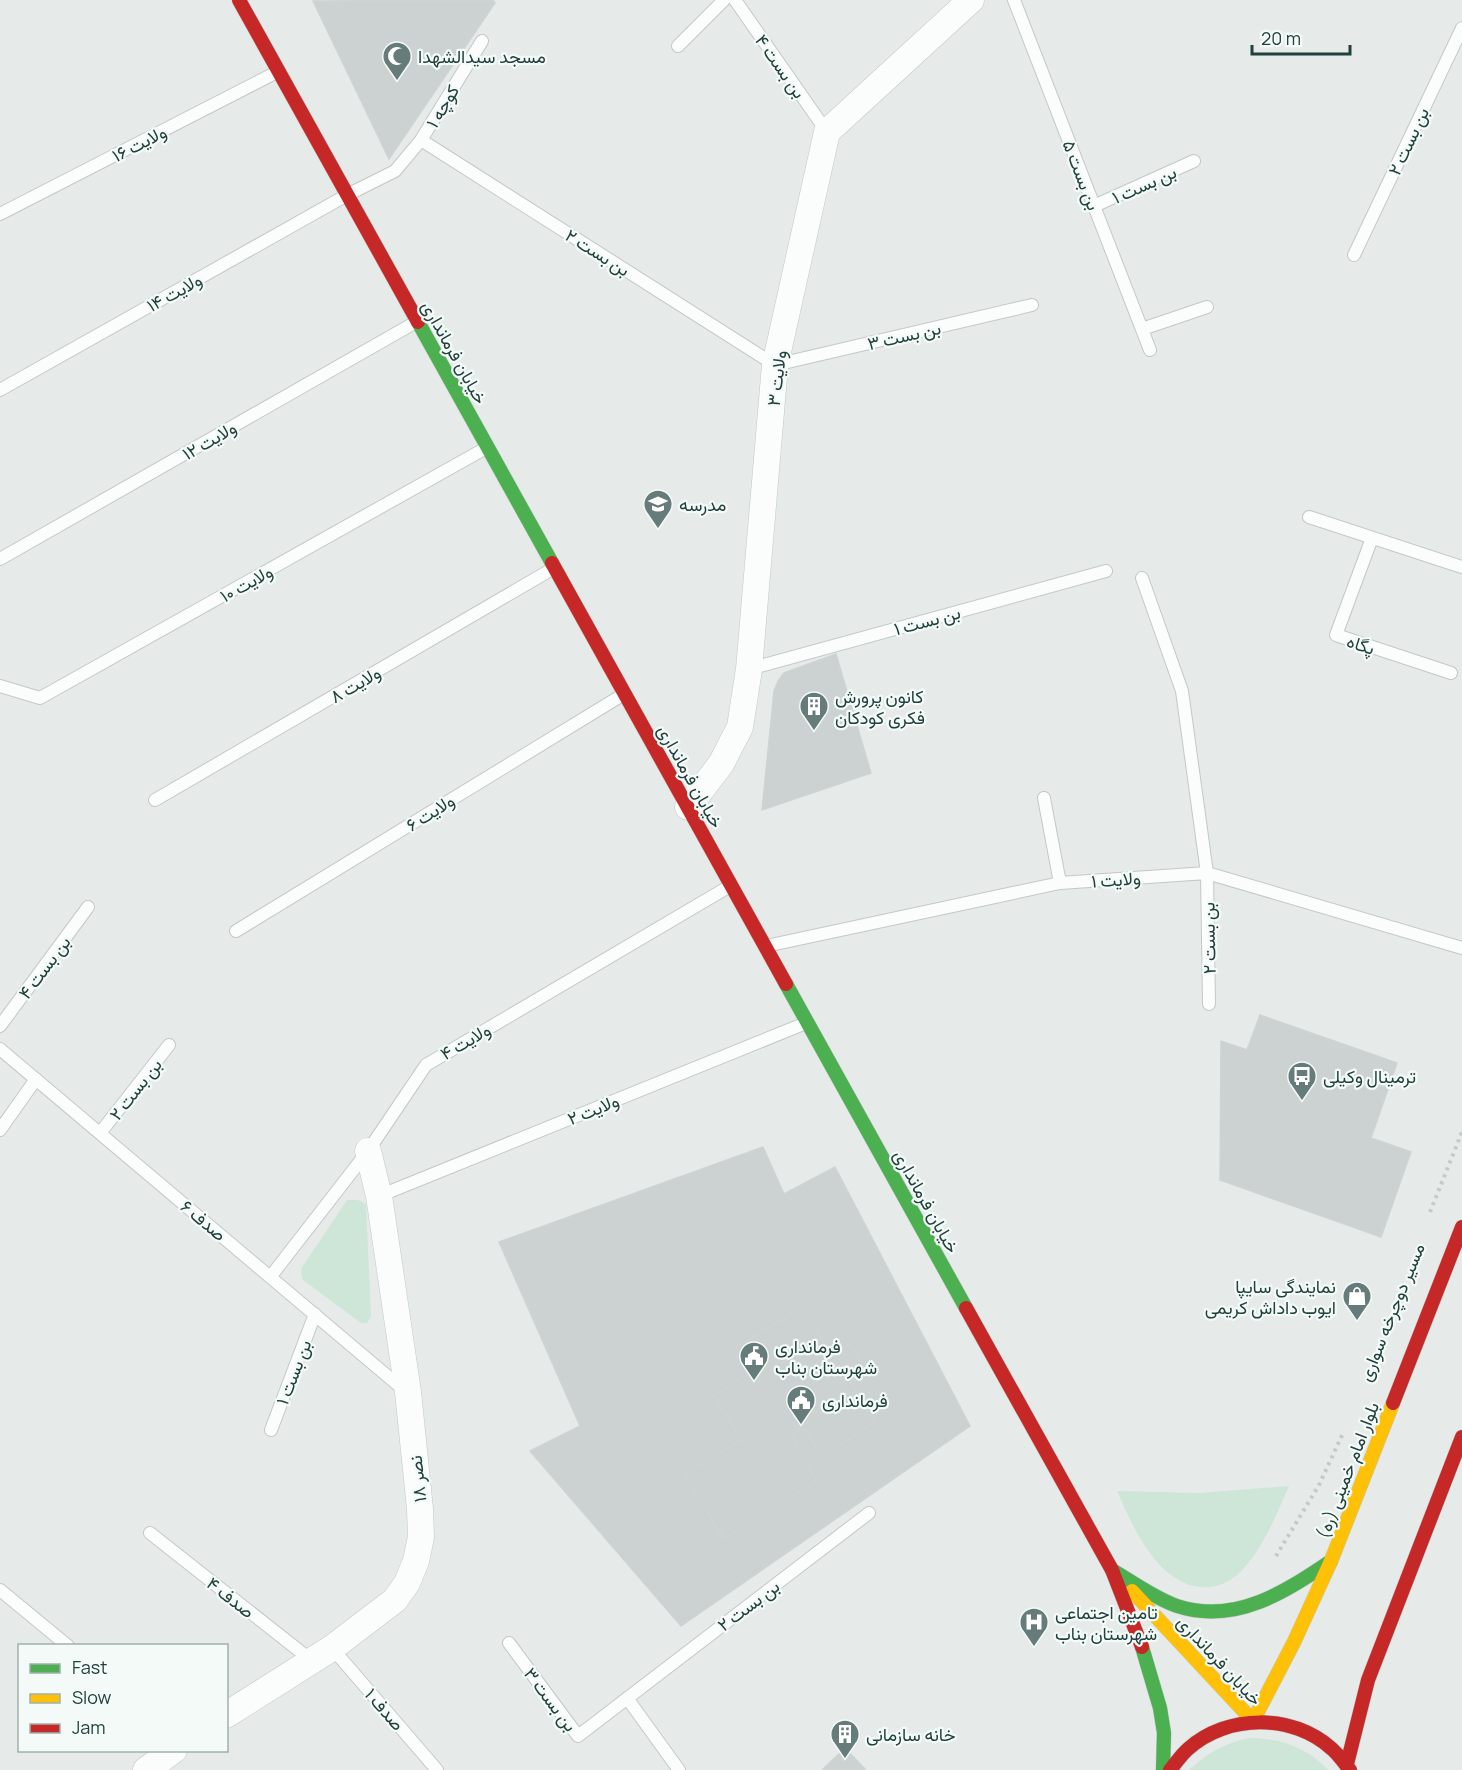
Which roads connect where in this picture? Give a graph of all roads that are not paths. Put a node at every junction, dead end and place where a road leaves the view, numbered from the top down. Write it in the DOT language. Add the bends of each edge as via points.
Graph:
graph roads {
  1 [pos="239,0"];
  2 [pos="724,0"];
  3 [pos="735,0"];
  4 [pos="971,0"];
  5 [pos="1014,0"];
  6 [pos="1462,28"];
  7 [pos="482,41"];
  8 [pos="678,46"];
  9 [pos="278,71"];
  10 [pos="827,132"];
  11 [pos="422,140"];
  12 [pos="1194,161"];
  13 [pos="347,195"];
  14 [pos="1094,206"];
  15 [pos="0,214"];
  16 [pos="1354,255"];
  17 [pos="1032,305"];
  18 [pos="1207,307"];
  19 [pos="418,322"];
  20 [pos="1142,329"];
  21 [pos="1150,351"];
  22 [pos="775,365"];
  23 [pos="0,390"];
  24 [pos="488,447"];
  25 [pos="1309,518"];
  26 [pos="1372,538"];
  27 [pos="0,559"];
  28 [pos="1462,567"];
  29 [pos="555,568"];
  30 [pos="1106,571"];
  31 [pos="1142,578"];
  32 [pos="749,669"];
  33 [pos="1451,673"];
  34 [pos="0,686"];
  35 [pos="624,693"];
  36 [pos="1044,798"];
  37 [pos="155,800"];
  38 [pos="688,807"];
  39 [pos="1207,873"];
  40 [pos="1060,883"];
  41 [pos="731,886"];
  42 [pos="88,908"];
  43 [pos="236,932"];
  44 [pos="765,946"];
  45 [pos="1462,948"];
  46 [pos="1209,1004"];
  47 [pos="807,1022"];
  48 [pos="0,1026"];
  49 [pos="169,1045"];
  50 [pos="0,1049"];
  51 [pos="36,1079"];
  52 [pos="0,1130"];
  53 [pos="100,1133"];
  54 [pos="368,1151"];
  55 [pos="379,1196"];
  56 [pos="1462,1227"];
  57 [pos="271,1276"];
  58 [pos="315,1314"];
  59 [pos="408,1392"];
  60 [pos="271,1430"];
  61 [pos="1462,1437"];
  62 [pos="869,1512"];
  63 [pos="150,1533"];
  64 [pos="1331,1561"];
  65 [pos="1112,1570"];
  66 [pos="0,1590"];
  67 [pos="509,1643"];
  68 [pos="66,1644"];
  69 [pos="322,1654"];
  70 [pos="627,1698"];
  71 [pos="228,1715"];
  72 [pos="1253,1721"];
  73 [pos="171,1752"];
  74 [pos="1348,1767"];
  75 [pos="146,1770"];
  76 [pos="437,1770"];
  77 [pos="679,1770"];
  78 [pos="1163,1770"];
  79 [pos="1170,1770"];
  1 -- 9 [label="main road, خیابان فرمانداری"];
  2 -- 8 [label="lane"];
  3 -- 10 [label="lane, بن بست ۴"];
  4 -- 10 [label="street"];
  5 -- 14 [label="lane, بن بست ۵"];
  6 -- 16 [label="lane, بن بست ۲"];
  7 -- 11 [label="lane, کوچه ۱"];
  9 -- 13 [label="main road, خیابان فرمانداری"];
  9 -- 15 [label="lane, ولایت ۱۶"];
  10 -- 22 [label="street, ولایت ۳"];
  11 -- 13 [label="lane, کوچه ۱" via="395,171"];
  11 -- 22 [label="lane, بن بست ۲"];
  12 -- 14 [label="lane, بن بست ۱"];
  13 -- 19 [label="main road, خیابان فرمانداری"];
  13 -- 23 [label="lane, ولایت ۱۴"];
  14 -- 20 [label="lane, بن بست ۵"];
  17 -- 22 [label="lane, بن بست ۳"];
  18 -- 20 [label="lane"];
  19 -- 24 [label="main road, خیابان فرمانداری"];
  19 -- 27 [label="lane, ولایت ۱۲"];
  20 -- 21 [label="lane, بن بست ۵"];
  22 -- 32 [label="street, ولایت ۳"];
  24 -- 29 [label="main road, خیابان فرمانداری"];
  24 -- 34 [label="lane, ولایت ۱۰" via="40,698"];
  25 -- 26 [label="lane"];
  26 -- 28 [label="lane"];
  26 -- 33 [label="lane, پگاه" via="1336,636"];
  29 -- 35 [label="main road, خیابان فرمانداری"];
  29 -- 37 [label="lane, ولایت ۸"];
  30 -- 32 [label="lane, بن بست ۱"];
  31 -- 39 [label="lane" via="1182,691"];
  32 -- 38 [label="street, ولایت ۳" via="740,727 721,765"];
  35 -- 38 [label="main road, خیابان فرمانداری"];
  35 -- 43 [label="lane, ولایت ۶"];
  36 -- 40 [label="lane"];
  38 -- 41 [label="main road, خیابان فرمانداری"];
  39 -- 40 [label="lane, ولایت ۱"];
  39 -- 45 [label="lane, ولایت ۱"];
  39 -- 46 [label="lane, بن بست ۲"];
  40 -- 44 [label="lane, ولایت ۱"];
  41 -- 44 [label="main road, خیابان فرمانداری"];
  41 -- 54 [label="lane, ولایت ۴" via="426,1065"];
  42 -- 48 [label="lane, بن بست ۴"];
  44 -- 47 [label="main road, خیابان فرمانداری"];
  47 -- 55 [label="lane, ولایت ۲"];
  47 -- 65 [label="main road, خیابان فرمانداری"];
  49 -- 53 [label="lane, بن بست ۲"];
  50 -- 51 [label="lane, صدف ۶"];
  51 -- 52 [label="lane"];
  51 -- 53 [label="lane, صدف ۶"];
  53 -- 57 [label="lane, صدف ۶"];
  54 -- 55 [label="street, نصر ۱۸"];
  54 -- 57 [label="lane, ولایت ۴"];
  55 -- 59 [label="street, نصر ۱۸"];
  56 -- 64 [label="main road, بلوار امام خمینی (ره)"];
  57 -- 58 [label="lane, صدف ۶"];
  58 -- 59 [label="lane, صدف ۶"];
  58 -- 60 [label="lane, بن بست ۱"];
  59 -- 69 [label="street, نصر ۱۸" via="420,1509 421,1536 416,1561 395,1600"];
  61 -- 74 [label="main road" via="1368,1680"];
  62 -- 70 [label="lane, بن بست ۲"];
  63 -- 69 [label="lane, صدف ۴"];
  64 -- 65 [label="main road, خیابان فرمانداری" via="1255,1605 1215,1612 1177,1606"];
  64 -- 72 [label="main road, بلوار امام خمینی (ره)"];
  65 -- 72 [label="main road, خیابان فرمانداری"];
  65 -- 78 [label="main road, خیابان فرمانداری" via="1157,1695 1164,1730"];
  66 -- 68 [label="lane"];
  67 -- 70 [label="lane, بن بست ۳" via="578,1736"];
  69 -- 71 [label="street, نصر ۱۸"];
  69 -- 76 [label="lane, صدف ۱"];
  70 -- 77 [label="lane"];
  72 -- 74 [label="main road" via="1296,1726 1332,1748"];
  72 -- 79 [label="main road" via="1209,1733"];
  73 -- 75 [label="street"];
}
